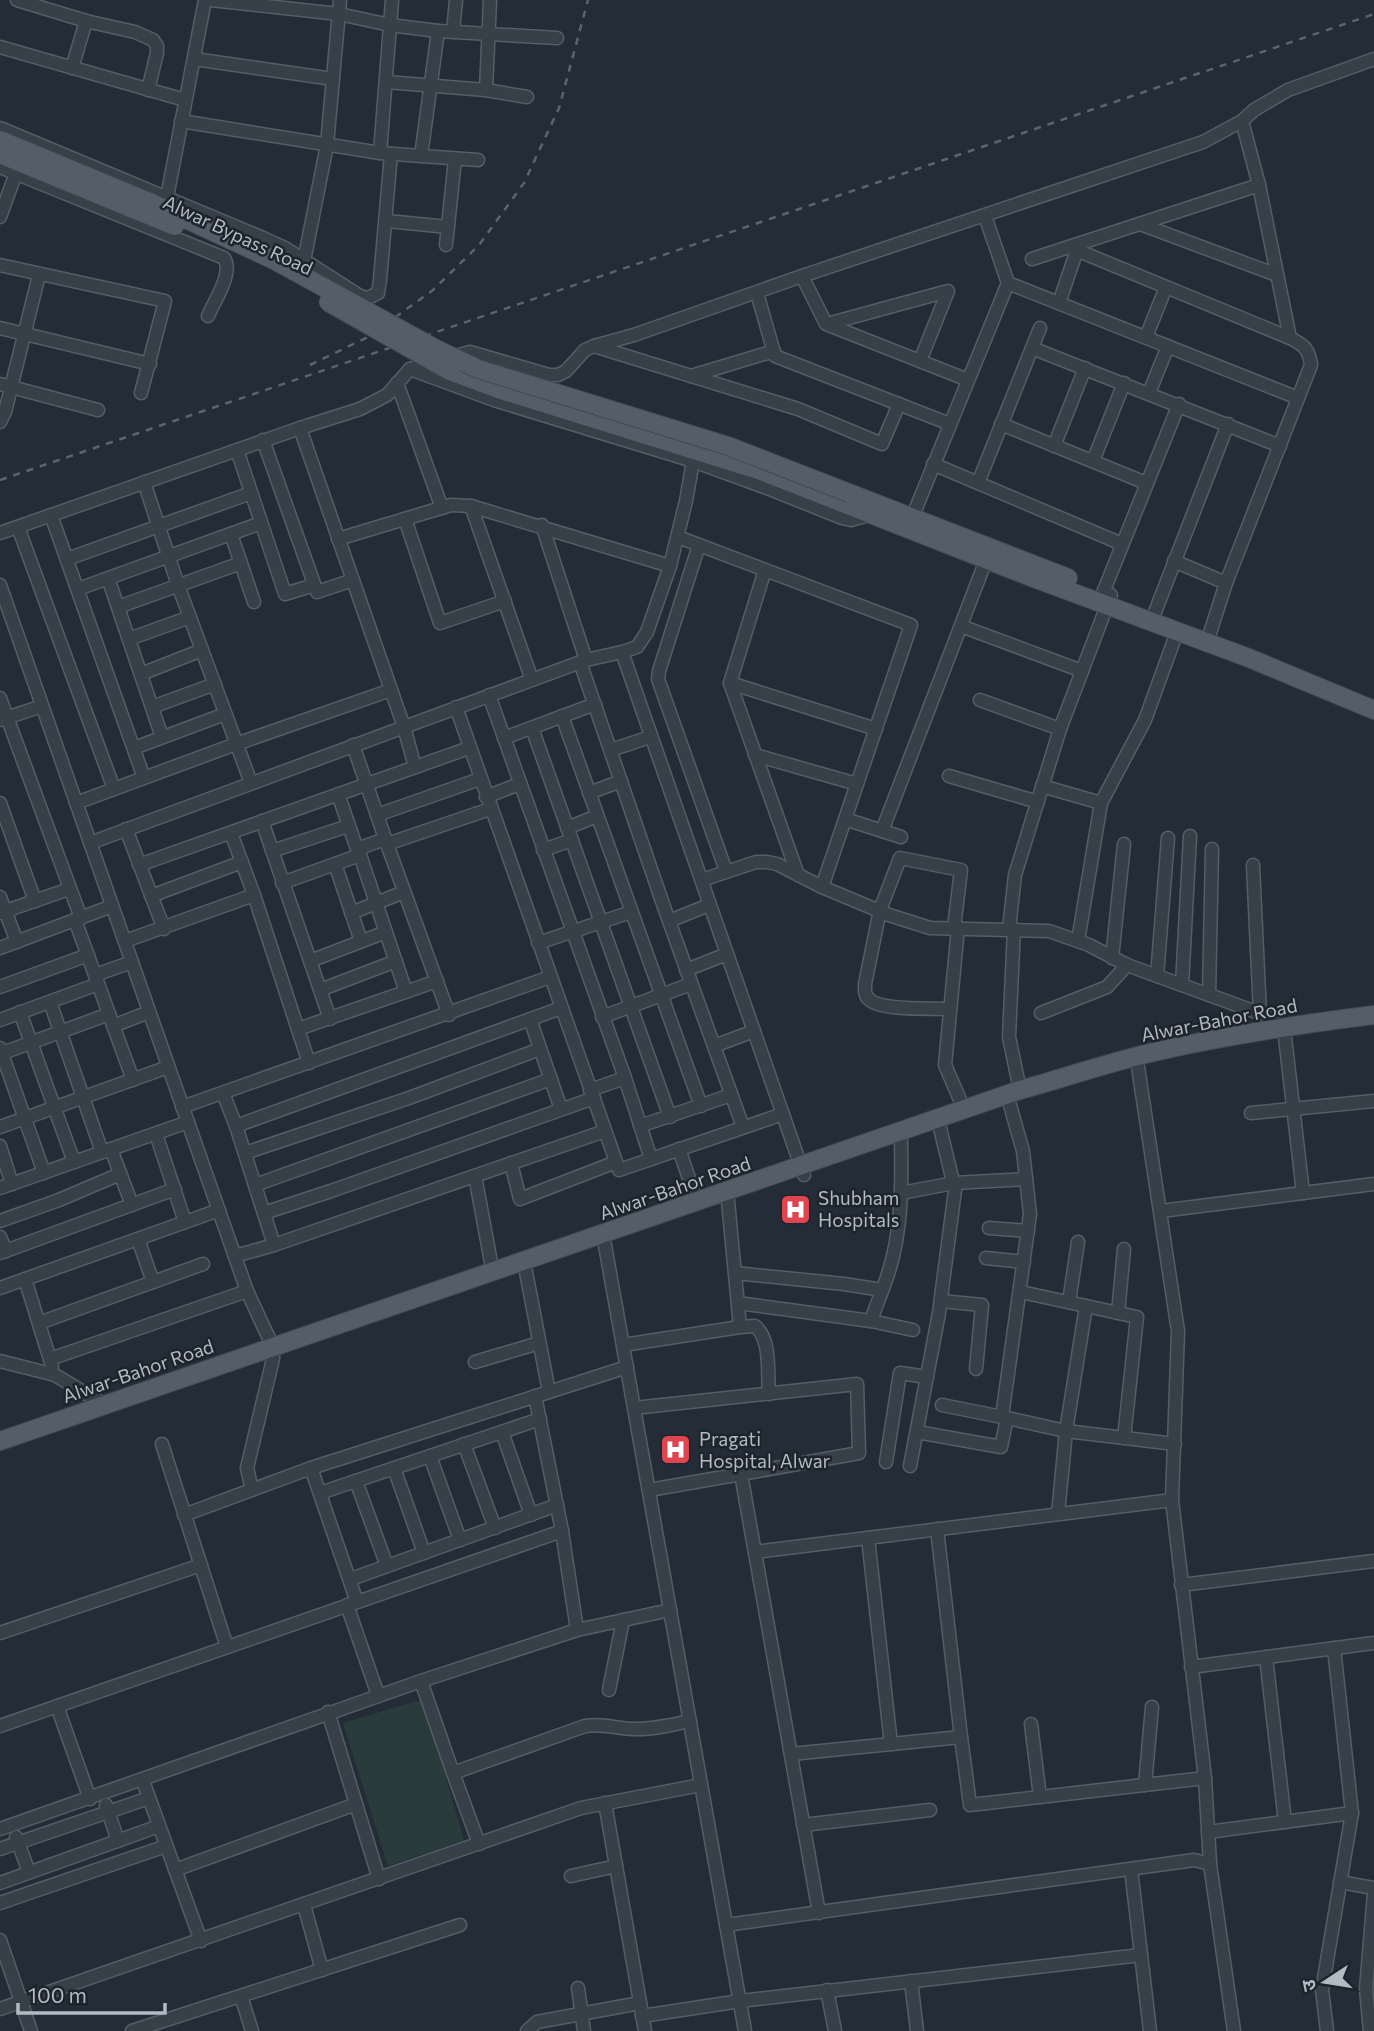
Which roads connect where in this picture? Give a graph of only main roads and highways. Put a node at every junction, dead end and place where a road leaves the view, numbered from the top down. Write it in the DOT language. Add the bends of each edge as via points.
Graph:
graph roads {
  1 [pos="0,140"];
  2 [pos="0,154"];
  3 [pos="847,499"];
  4 [pos="1107,598"];
  5 [pos="1347,693"];
  6 [pos="1374,698"];
  7 [pos="1374,710"];
  8 [pos="1374,1015"];
  9 [pos="1374,1026"];
  10 [pos="1284,1032"];
  11 [pos="1015,1098"];
  12 [pos="803,1171"];
  13 [pos="604,1239"];
  14 [pos="273,1353"];
  15 [pos="0,1441"];
  16 [pos="0,1450"];
  1 -- 3 [label="main road, bridge" via="274,260 467,365 728,446"];
  2 -- 3 [label="main road, Alwar Bypass Road, bridge" via="244,258 450,371"];
  3 -- 4 [label="main road" via="912,518"];
  3 -- 4 [label="main road" via="869,514 986,560"];
  4 -- 5 [label="main road" via="1177,632"];
  4 -- 5 [label="main road" via="1210,633"];
  5 -- 6 [label="main road"];
  5 -- 7 [label="main road"];
  8 -- 10 [label="main road, Alwar-Bahor Road"];
  9 -- 10 [label="main road, Alwar-Bahor Road"];
  10 -- 11 [label="main road, Alwar-Bahor Road"];
  10 -- 11 [label="main road, Alwar-Bahor Road" via="1156,1052"];
  11 -- 12 [label="main road, Alwar-Bahor Road" via="940,1128"];
  11 -- 12 [label="main road, Alwar-Bahor Road" via="964,1109"];
  12 -- 13 [label="main road, Alwar-Bahor Road" via="728,1201"];
  12 -- 13 [label="main road, Alwar-Bahor Road" via="697,1202"];
  13 -- 14 [label="main road, Alwar-Bahor Road" via="493,1273"];
  13 -- 14 [label="main road, Alwar-Bahor Road" via="526,1272"];
  14 -- 15 [label="main road, Alwar-Bahor Road"];
  14 -- 16 [label="main road, Alwar-Bahor Road"];
}
